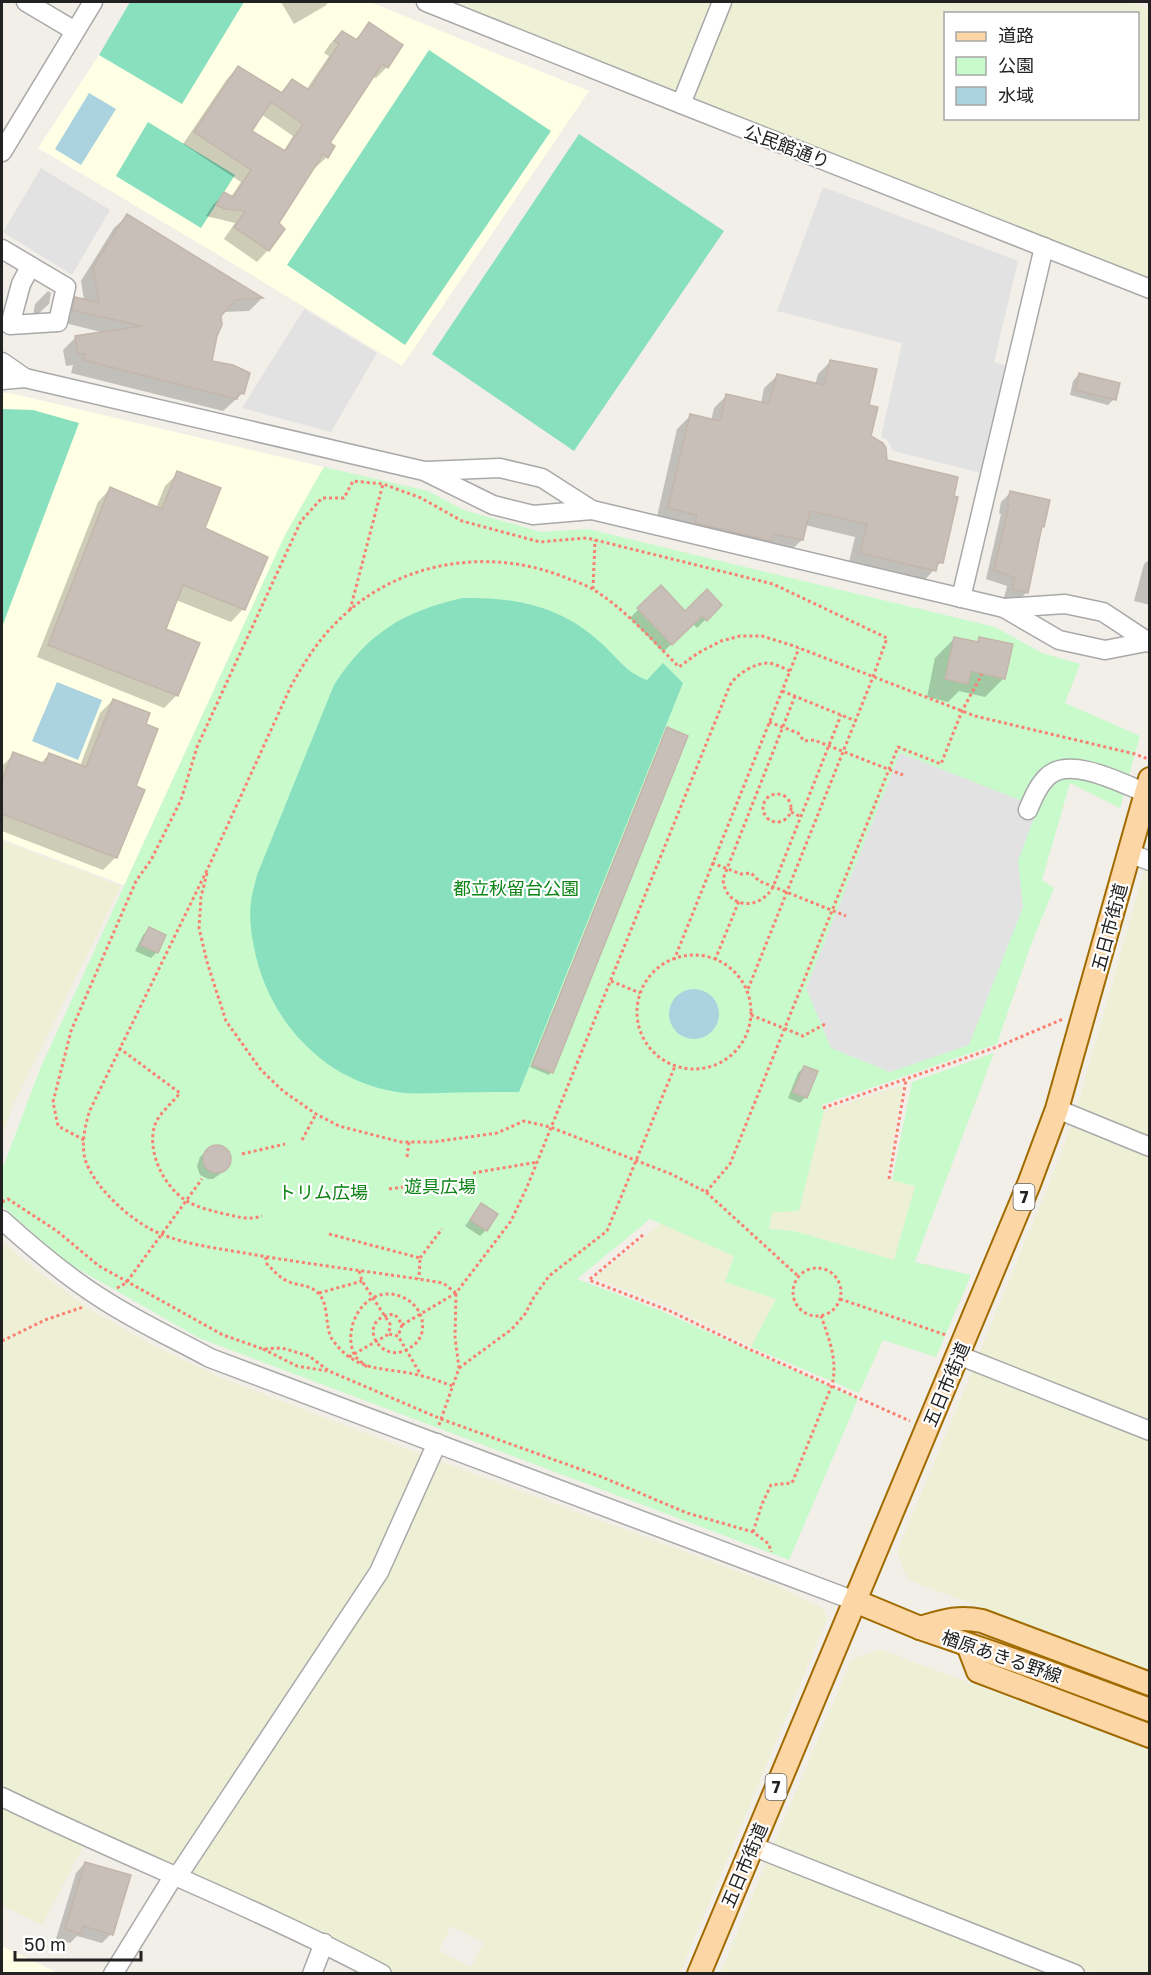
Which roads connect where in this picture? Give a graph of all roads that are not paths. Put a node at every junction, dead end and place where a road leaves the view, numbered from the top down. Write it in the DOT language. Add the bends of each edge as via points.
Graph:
graph roads {
  1 [pos="26,2"];
  2 [pos="93,2"];
  3 [pos="426,2"];
  4 [pos="722,2"];
  5 [pos="75,32"];
  6 [pos="681,105"];
  7 [pos="2,153"];
  8 [pos="1044,247"];
  9 [pos="2,249"];
  10 [pos="30,267"];
  11 [pos="1149,289"];
  12 [pos="2,362"];
  13 [pos="25,378"];
  14 [pos="2,380"];
  15 [pos="488,468"];
  16 [pos="424,471"];
  17 [pos="551,484"];
  18 [pos="483,500"];
  19 [pos="591,510"];
  20 [pos="542,514"];
  21 [pos="962,598"];
  22 [pos="1065,604"];
  23 [pos="1004,608"];
  24 [pos="1115,620"];
  25 [pos="1059,640"];
  26 [pos="1148,642"];
  27 [pos="1105,650"];
  28 [pos="1148,786"];
  29 [pos="1028,810"];
  30 [pos="1139,857"];
  31 [pos="1057,1109"];
  32 [pos="1149,1147"];
  33 [pos="2,1220"];
  34 [pos="958,1354"];
  35 [pos="1149,1431"];
  36 [pos="438,1435"];
  37 [pos="855,1601"];
  38 [pos="920,1628"];
  39 [pos="968,1645"];
  40 [pos="1149,1684"];
  41 [pos="1149,1710"];
  42 [pos="1149,1736"];
  43 [pos="2,1797"];
  44 [pos="752,1846"];
  45 [pos="173,1877"];
  46 [pos="324,1943"];
  47 [pos="113,1974"];
  48 [pos="312,1974"];
  49 [pos="382,1974"];
  50 [pos="699,1974"];
  51 [pos="1075,1974"];
  1 -- 5 [label="street"];
  2 -- 5 [label="street"];
  3 -- 6 [label="street, 公民館通り"];
  4 -- 6 [label="street"];
  5 -- 7 [label="street"];
  6 -- 8 [label="street, 公民館通り"];
  8 -- 11 [label="street, 公民館通り"];
  8 -- 21 [label="street"];
  9 -- 10 [label="street"];
  12 -- 13 [label="street"];
  13 -- 14 [label="street"];
  13 -- 16 [label="street"];
  15 -- 16 [label="street"];
  15 -- 17 [label="street" via="542,478"];
  15 -- 18 [label="street" via="480,478"];
  16 -- 18 [label="street"];
  17 -- 19 [label="street"];
  17 -- 20 [label="street" via="550,508"];
  18 -- 20 [label="street" via="533,515"];
  19 -- 20 [label="street"];
  19 -- 21 [label="street"];
  21 -- 23 [label="street"];
  22 -- 23 [label="street"];
  22 -- 24 [label="street" via="1103,612"];
  22 -- 25 [label="street" via="1050,614 1048,627"];
  23 -- 25 [label="street"];
  24 -- 26 [label="street"];
  24 -- 27 [label="street" via="1119,631 1116,642"];
  25 -- 27 [label="street"];
  26 -- 27 [label="street"];
  28 -- 29 [label="street" via="1073,768 1059,769 1038,787"];
  28 -- 30 [label="main road, 五日市街道 / 7"];
  30 -- 31 [label="main road, 五日市街道 / 7" via="1086,1010"];
  31 -- 32 [label="street"];
  31 -- 34 [label="main road, 五日市街道 / 7"];
  33 -- 36 [label="street" via="41,1255 109,1294 142,1322 210,1358"];
  34 -- 35 [label="street"];
  34 -- 37 [label="main road, 五日市街道 / 7"];
  36 -- 37 [label="street"];
  36 -- 45 [label="street" via="379,1572 181,1871"];
  37 -- 38 [label="main road, 楢原あきる野線"];
  37 -- 44 [label="main road, 五日市街道 / 7"];
  38 -- 39 [label="main road, 楢原あきる野線"];
  38 -- 40 [label="main road" via="952,1618 982,1621"];
  39 -- 41 [label="main road, 楢原あきる野線"];
  39 -- 42 [label="main road" via="978,1671"];
  43 -- 45 [label="street"];
  44 -- 50 [label="main road, 五日市街道 / 7"];
  44 -- 51 [label="street"];
  45 -- 46 [label="street"];
  45 -- 47 [label="street"];
  46 -- 48 [label="street"];
  46 -- 49 [label="street"];
}
